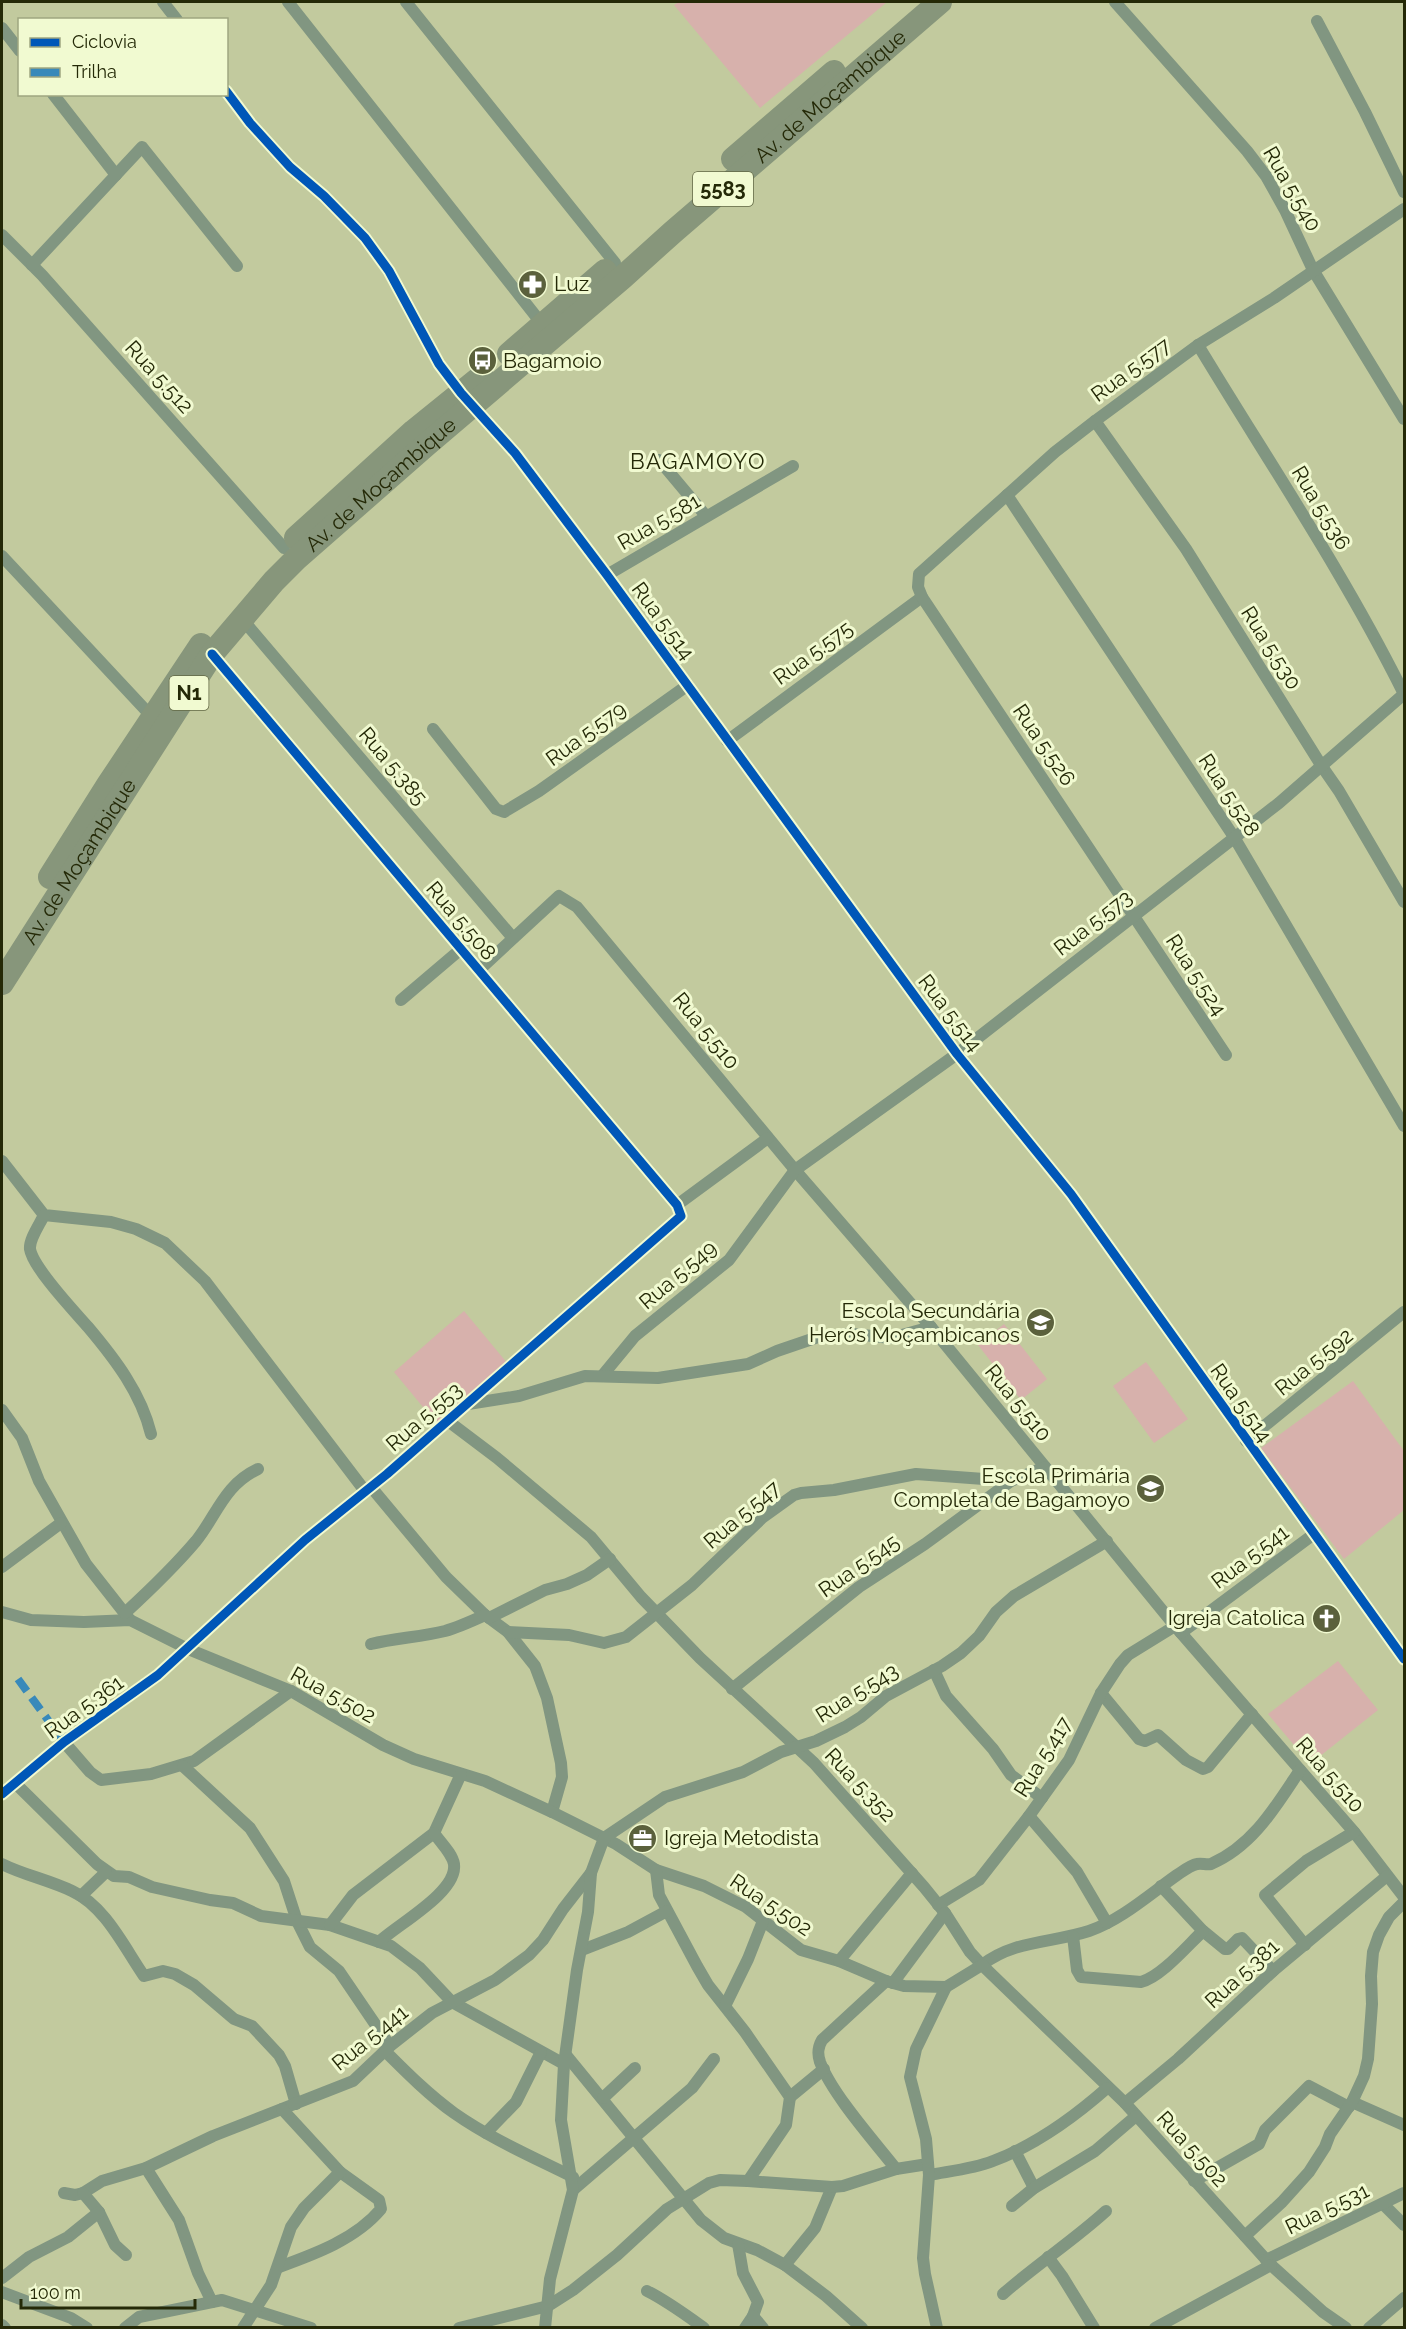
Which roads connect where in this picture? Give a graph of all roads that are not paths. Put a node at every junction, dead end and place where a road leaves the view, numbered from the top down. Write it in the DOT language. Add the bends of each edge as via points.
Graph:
graph roads {
  1 [pos="163,2"];
  2 [pos="288,2"];
  3 [pos="406,2"];
  4 [pos="917,2"];
  5 [pos="940,2"];
  6 [pos="1115,2"];
  7 [pos="175,18"];
  8 [pos="1317,21"];
  9 [pos="2,28"];
  10 [pos="18,48"];
  11 [pos="228,94"];
  12 [pos="55,96"];
  13 [pos="116,175"];
  14 [pos="1404,192"];
  15 [pos="1404,209"];
  16 [pos="2,237"];
  17 [pos="615,263"];
  18 [pos="32,265"];
  19 [pos="237,266"];
  20 [pos="1313,270"];
  21 [pos="542,324"];
  22 [pos="1198,345"];
  23 [pos="466,399"];
  24 [pos="1404,419"];
  25 [pos="1095,421"];
  26 [pos="417,437"];
  27 [pos="659,460"];
  28 [pos="793,466"];
  29 [pos="1007,495"];
  30 [pos="706,516"];
  31 [pos="284,548"];
  32 [pos="2,556"];
  33 [pos="607,574"];
  34 [pos="922,597"];
  35 [pos="243,620"];
  36 [pos="212,654"];
  37 [pos="688,684"];
  38 [pos="1404,694"];
  39 [pos="153,718"];
  40 [pos="433,729"];
  41 [pos="727,741"];
  42 [pos="1321,765"];
  43 [pos="1234,837"];
  44 [pos="1404,902"];
  45 [pos="1134,915"];
  46 [pos="513,938"];
  47 [pos="461,949"];
  48 [pos="2,952"];
  49 [pos="479,970"];
  50 [pos="2,983"];
  51 [pos="401,1000"];
  52 [pos="957,1054"];
  53 [pos="1226,1055"];
  54 [pos="1404,1126"];
  55 [pos="768,1138"];
  56 [pos="2,1161"];
  57 [pos="795,1170"];
  58 [pos="679,1208"];
  59 [pos="44,1215"];
  60 [pos="1404,1312"];
  61 [pos="931,1326"];
  62 [pos="602,1376"];
  63 [pos="467,1404"];
  64 [pos="2,1410"];
  65 [pos="448,1421"];
  66 [pos="151,1434"];
  67 [pos="1246,1441"];
  68 [pos="1045,1467"];
  69 [pos="258,1469"];
  70 [pos="1011,1481"];
  71 [pos="368,1489"];
  72 [pos="61,1523"];
  73 [pos="1314,1534"];
  74 [pos="1107,1541"];
  75 [pos="610,1559"];
  76 [pos="2,1567"];
  77 [pos="2,1612"];
  78 [pos="487,1616"];
  79 [pos="128,1617"];
  80 [pos="662,1618"];
  81 [pos="1178,1630"];
  82 [pos="508,1632"];
  83 [pos="371,1644"];
  84 [pos="188,1649"];
  85 [pos="1404,1659"];
  86 [pos="934,1670"];
  87 [pos="732,1689"];
  88 [pos="291,1691"];
  89 [pos="1101,1693"];
  90 [pos="1252,1714"];
  91 [pos="64,1742"];
  92 [pos="796,1746"];
  93 [pos="183,1766"];
  94 [pos="1300,1770"];
  95 [pos="461,1774"];
  96 [pos="15,1783"];
  97 [pos="2,1794"];
  98 [pos="1042,1798"];
  99 [pos="552,1812"];
  100 [pos="1029,1816"];
  101 [pos="1354,1832"];
  102 [pos="434,1833"];
  103 [pos="604,1838"];
  104 [pos="2,1864"];
  105 [pos="656,1870"];
  106 [pos="106,1872"];
  107 [pos="591,1873"];
  108 [pos="912,1873"];
  109 [pos="1387,1876"];
  110 [pos="1161,1886"];
  111 [pos="81,1896"];
  112 [pos="1404,1897"];
  113 [pos="1404,1902"];
  114 [pos="941,1909"];
  115 [pos="667,1911"];
  116 [pos="297,1921"];
  117 [pos="763,1921"];
  118 [pos="1107,1923"];
  119 [pos="330,1925"];
  120 [pos="1203,1931"];
  121 [pos="1073,1936"];
  122 [pos="379,1942"];
  123 [pos="1305,1945"];
  124 [pos="582,1950"];
  125 [pos="839,1961"];
  126 [pos="982,1965"];
  127 [pos="1273,1971"];
  128 [pos="890,1982"];
  129 [pos="946,1987"];
  130 [pos="452,2002"];
  131 [pos="725,2006"];
  132 [pos="388,2048"];
  133 [pos="541,2052"];
  134 [pos="714,2059"];
  135 [pos="565,2060"];
  136 [pos="635,2068"];
  137 [pos="824,2069"];
  138 [pos="1107,2088"];
  139 [pos="790,2097"];
  140 [pos="603,2098"];
  141 [pos="1125,2103"];
  142 [pos="296,2104"];
  143 [pos="1350,2105"];
  144 [pos="282,2109"];
  145 [pos="1136,2116"];
  146 [pos="1404,2126"];
  147 [pos="486,2133"];
  148 [pos="634,2137"];
  149 [pos="1015,2151"];
  150 [pos="146,2168"];
  151 [pos="896,2169"];
  152 [pos="928,2169"];
  153 [pos="340,2172"];
  154 [pos="748,2181"];
  155 [pos="1194,2181"];
  156 [pos="573,2184"];
  157 [pos="832,2187"];
  158 [pos="1034,2188"];
  159 [pos="63,2193"];
  160 [pos="83,2193"];
  161 [pos="1404,2193"];
  162 [pos="682,2198"];
  163 [pos="1383,2204"];
  164 [pos="1012,2206"];
  165 [pos="1106,2211"];
  166 [pos="99,2212"];
  167 [pos="1404,2225"];
  168 [pos="1245,2236"];
  169 [pos="738,2244"];
  170 [pos="126,2255"];
  171 [pos="1048,2257"];
  172 [pos="1268,2263"];
  173 [pos="785,2265"];
  174 [pos="279,2267"];
  175 [pos="2,2278"];
  176 [pos="647,2291"];
  177 [pos="2,2292"];
  178 [pos="1003,2294"];
  179 [pos="1404,2298"];
  180 [pos="212,2302"];
  181 [pos="548,2306"];
  182 [pos="254,2310"];
  183 [pos="753,2316"];
  184 [pos="87,2328"];
  185 [pos="125,2328"];
  186 [pos="243,2328"];
  187 [pos="311,2328"];
  188 [pos="459,2328"];
  189 [pos="545,2328"];
  190 [pos="704,2328"];
  191 [pos="745,2328"];
  192 [pos="763,2328"];
  193 [pos="862,2328"];
  194 [pos="937,2328"];
  195 [pos="1094,2328"];
  196 [pos="1155,2328"];
  197 [pos="1346,2328"];
  198 [pos="1369,2328"];
  1 -- 7 [label="street"];
  2 -- 21 [label="street"];
  3 -- 17 [label="street"];
  4 -- 17 [label="highway, Av. de Moçambique / 5583"];
  5 -- 23 [label="highway, Av. de Moçambique / 5583" via="623,277"];
  6 -- 20 [label="street, Rua 5.540" via="1260,168"];
  8 -- 14 [label="street"];
  9 -- 10 [label="street"];
  11 -- 23 [label="street, Rua 5.514" via="290,167 365,238 389,271 429,348"];
  12 -- 13 [label="street"];
  13 -- 18 [label="street"];
  13 -- 19 [label="street" via="142,147"];
  15 -- 20 [label="street, Rua 5.577"];
  16 -- 18 [label="street, Rua 5.512"];
  17 -- 21 [label="highway, Av. de Moçambique / 5583"];
  18 -- 31 [label="street, Rua 5.512"];
  20 -- 22 [label="street, Rua 5.577"];
  20 -- 24 [label="street, Rua 5.540"];
  21 -- 23 [label="highway, Av. de Moçambique / 5583"];
  22 -- 25 [label="street, Rua 5.577"];
  22 -- 38 [label="street, Rua 5.536" via="1296,502"];
  23 -- 26 [label="highway, Av. de Moçambique / 5583"];
  23 -- 33 [label="street, Rua 5.514" via="515,453"];
  25 -- 29 [label="street, Rua 5.577"];
  25 -- 42 [label="street, Rua 5.530" via="1186,549"];
  26 -- 31 [label="highway, Av. de Moçambique / N1"];
  26 -- 35 [label="highway, Av. de Moçambique / N1" via="274,581"];
  27 -- 30 [label="street"];
  28 -- 30 [label="street, Rua 5.581"];
  29 -- 34 [label="street, Rua 5.577" via="920,574 918,587"];
  29 -- 43 [label="street, Rua 5.528"];
  30 -- 33 [label="street, Rua 5.581"];
  31 -- 39 [label="highway, Av. de Moçambique / N1" via="197,651"];
  32 -- 39 [label="street"];
  33 -- 37 [label="street, Rua 5.514"];
  34 -- 41 [label="street, Rua 5.575"];
  34 -- 45 [label="street, Rua 5.526"];
  35 -- 36 [label="highway, Av. de Moçambique / N1"];
  35 -- 46 [label="street, Rua 5.385"];
  36 -- 47 [label="street, Rua 5.508"];
  36 -- 50 [label="highway, Av. de Moçambique / N1"];
  37 -- 40 [label="street, Rua 5.579" via="504,812 496,809"];
  37 -- 41 [label="street, Rua 5.514"];
  38 -- 42 [label="street, Rua 5.573"];
  39 -- 48 [label="highway, Av. de Moçambique / N1"];
  41 -- 52 [label="street, Rua 5.514"];
  42 -- 43 [label="street, Rua 5.573"];
  42 -- 44 [label="street, Rua 5.530"];
  43 -- 45 [label="street, Rua 5.573"];
  43 -- 54 [label="street, Rua 5.528"];
  45 -- 52 [label="street, Rua 5.573"];
  45 -- 53 [label="street, Rua 5.524"];
  46 -- 49 [label="street"];
  46 -- 55 [label="street, Rua 5.510" via="559,896 577,907"];
  47 -- 49 [label="street, Rua 5.508"];
  47 -- 51 [label="street"];
  49 -- 58 [label="street, Rua 5.508"];
  52 -- 57 [label="street, Rua 5.573"];
  52 -- 67 [label="street, Rua 5.514" via="1071,1194"];
  55 -- 57 [label="street, Rua 5.510"];
  55 -- 58 [label="street, Rua 5.553"];
  56 -- 59 [label="street"];
  57 -- 61 [label="street, Rua 5.510"];
  57 -- 62 [label="street, Rua 5.549" via="729,1260 635,1336"];
  58 -- 63 [label="street, Rua 5.553" via="678,1220"];
  59 -- 66 [label="street" via="30,1251 128,1379 146,1414"];
  59 -- 71 [label="street" via="111,1222 165,1243 205,1281"];
  60 -- 67 [label="street, Rua 5.592"];
  61 -- 62 [label="street" via="891,1338 862,1334 818,1337 748,1364 674,1376"];
  61 -- 68 [label="street, Rua 5.510"];
  62 -- 63 [label="street"];
  63 -- 65 [label="street, Rua 5.553"];
  64 -- 72 [label="street" via="22,1438"];
  65 -- 71 [label="street, Rua 5.553"];
  65 -- 75 [label="street, Rua 5.352" via="536,1490 591,1537"];
  67 -- 73 [label="street, Rua 5.514"];
  68 -- 70 [label="street, Rua 5.545"];
  68 -- 74 [label="street, Rua 5.510"];
  69 -- 79 [label="street" via="239,1480 198,1538"];
  70 -- 80 [label="street, Rua 5.547" via="916,1474 794,1495 762,1518"];
  70 -- 87 [label="street, Rua 5.545" via="844,1598"];
  71 -- 78 [label="street" via="446,1577"];
  71 -- 84 [label="street, Rua 5.553" via="290,1554"];
  72 -- 76 [label="street"];
  72 -- 79 [label="street" via="86,1564"];
  73 -- 81 [label="street, Rua 5.541"];
  73 -- 85 [label="street, Rua 5.514"];
  74 -- 81 [label="street, Rua 5.510"];
  74 -- 86 [label="street, Rua 5.543" via="1014,1596 996,1612 979,1636"];
  75 -- 78 [label="street" via="587,1575"];
  75 -- 80 [label="street, Rua 5.352"];
  77 -- 79 [label="street, Rua 5.502" via="31,1620 84,1622"];
  78 -- 82 [label="street"];
  78 -- 83 [label="street" via="443,1632"];
  79 -- 84 [label="street, Rua 5.502"];
  80 -- 82 [label="street, Rua 5.547" via="626,1637 604,1643 569,1635"];
  80 -- 87 [label="street, Rua 5.352"];
  81 -- 89 [label="street, Rua 5.417" via="1128,1655"];
  81 -- 90 [label="street, Rua 5.510"];
  82 -- 99 [label="street" via="535,1666 552,1714 562,1778"];
  84 -- 88 [label="street, Rua 5.502"];
  84 -- 91 [label="street, Rua 5.361"];
  86 -- 92 [label="street, Rua 5.543" via="886,1696 845,1727"];
  86 -- 98 [label="street" via="946,1696 1011,1775"];
  87 -- 92 [label="street, Rua 5.352"];
  88 -- 93 [label="street"];
  88 -- 95 [label="street, Rua 5.502" via="383,1745"];
  89 -- 90 [label="street" via="1138,1739 1145,1741 1158,1735 1186,1760 1203,1769"];
  89 -- 98 [label="street, Rua 5.417" via="1069,1760"];
  90 -- 94 [label="street, Rua 5.510"];
  91 -- 93 [label="street" via="102,1780"];
  91 -- 96 [label="street, Rua 5.361"];
  92 -- 103 [label="street, Rua 5.543" via="743,1772 665,1797"];
  92 -- 108 [label="street, Rua 5.352"];
  93 -- 116 [label="street" via="250,1828 284,1881"];
  94 -- 101 [label="street, Rua 5.510"];
  94 -- 110 [label="street" via="1253,1835 1208,1865 1197,1864"];
  95 -- 99 [label="street, Rua 5.502"];
  95 -- 102 [label="street"];
  96 -- 97 [label="street, Rua 5.361"];
  96 -- 106 [label="street"];
  98 -- 100 [label="street, Rua 5.417"];
  99 -- 103 [label="street, Rua 5.502"];
  100 -- 114 [label="street, Rua 5.417" via="979,1880"];
  100 -- 118 [label="street" via="1077,1872"];
  101 -- 109 [label="street, Rua 5.510"];
  101 -- 123 [label="street" via="1306,1861 1265,1894"];
  102 -- 119 [label="street" via="354,1895"];
  102 -- 122 [label="street" via="453,1859 454,1872 441,1894"];
  103 -- 105 [label="street, Rua 5.502"];
  103 -- 107 [label="street"];
  104 -- 111 [label="street"];
  105 -- 115 [label="street" via="659,1895"];
  105 -- 117 [label="street, Rua 5.502" via="704,1886 746,1907"];
  106 -- 111 [label="street"];
  106 -- 116 [label="street" via="152,1887 233,1903 261,1916"];
  107 -- 124 [label="street"];
  107 -- 130 [label="street, Rua 5.441" via="529,1955 495,1980"];
  108 -- 114 [label="street, Rua 5.352"];
  108 -- 125 [label="street"];
  109 -- 112 [label="street, Rua 5.510"];
  109 -- 123 [label="street, Rua 5.381"];
  110 -- 118 [label="street"];
  110 -- 120 [label="street"];
  111 -- 142 [label="street" via="107,1922 144,1976 163,1971 175,1974 234,2019 252,2026 271,2044 285,2066"];
  113 -- 143 [label="street" via="1389,1917 1373,1953 1368,2059"];
  114 -- 126 [label="street, Rua 5.352"];
  114 -- 128 [label="street"];
  115 -- 124 [label="street"];
  115 -- 131 [label="street" via="708,1985"];
  116 -- 119 [label="street"];
  116 -- 132 [label="street" via="310,1947 339,1971"];
  117 -- 125 [label="street, Rua 5.502" via="801,1950"];
  117 -- 131 [label="street"];
  118 -- 121 [label="street"];
  119 -- 122 [label="street"];
  120 -- 121 [label="street" via="1165,1967 1141,1982 1081,1977"];
  120 -- 127 [label="street" via="1226,1949 1242,1938"];
  121 -- 126 [label="street" via="1023,1944"];
  122 -- 130 [label="street" via="401,1952"];
  123 -- 127 [label="street, Rua 5.381"];
  124 -- 135 [label="street"];
  125 -- 128 [label="street, Rua 5.502"];
  126 -- 129 [label="street"];
  126 -- 138 [label="street, Rua 5.502"];
  127 -- 141 [label="street, Rua 5.381"];
  128 -- 129 [label="street, Rua 5.502"];
  128 -- 137 [label="street" via="822,2040 818,2055"];
  129 -- 152 [label="street" via="916,2049 910,2077 926,2139"];
  130 -- 132 [label="street, Rua 5.441"];
  130 -- 133 [label="street"];
  131 -- 139 [label="street"];
  132 -- 142 [label="street, Rua 5.441" via="353,2082"];
  132 -- 147 [label="street" via="418,2085"];
  133 -- 135 [label="street"];
  133 -- 147 [label="street" via="516,2102"];
  134 -- 148 [label="street" via="692,2088"];
  135 -- 140 [label="street"];
  135 -- 156 [label="street" via="561,2120"];
  136 -- 140 [label="street"];
  137 -- 139 [label="street"];
  137 -- 151 [label="street" via="838,2094"];
  138 -- 141 [label="street, Rua 5.502"];
  138 -- 149 [label="street" via="1084,2109"];
  139 -- 154 [label="street" via="786,2126"];
  140 -- 148 [label="street"];
  141 -- 145 [label="street, Rua 5.502"];
  142 -- 144 [label="street, Rua 5.441"];
  143 -- 146 [label="street"];
  143 -- 155 [label="street" via="1309,2086 1265,2130 1259,2144"];
  143 -- 168 [label="street" via="1309,2172"];
  144 -- 150 [label="street, Rua 5.441"];
  144 -- 153 [label="street"];
  145 -- 155 [label="street, Rua 5.502"];
  145 -- 158 [label="street" via="1095,2151"];
  147 -- 156 [label="street"];
  148 -- 156 [label="street"];
  148 -- 162 [label="street"];
  149 -- 152 [label="street" via="992,2162"];
  149 -- 158 [label="street"];
  150 -- 160 [label="street, Rua 5.441" via="102,2181"];
  150 -- 180 [label="street" via="179,2220"];
  151 -- 152 [label="street"];
  151 -- 157 [label="street"];
  152 -- 194 [label="street" via="923,2258"];
  153 -- 174 [label="street" via="291,2227"];
  153 -- 174 [label="street" via="379,2200 381,2209 356,2232"];
  154 -- 157 [label="street"];
  154 -- 162 [label="street" via="708,2183"];
  155 -- 168 [label="street, Rua 5.502"];
  156 -- 181 [label="street" via="550,2279"];
  157 -- 173 [label="street" via="815,2228"];
  158 -- 164 [label="street"];
  159 -- 160 [label="street, Rua 5.441"];
  160 -- 166 [label="street"];
  161 -- 163 [label="street, Rua 5.531"];
  162 -- 169 [label="street" via="714,2230"];
  162 -- 181 [label="street" via="617,2255"];
  163 -- 167 [label="street"];
  163 -- 172 [label="street, Rua 5.531"];
  165 -- 171 [label="street"];
  166 -- 170 [label="street" via="116,2245"];
  166 -- 175 [label="street" via="68,2237 28,2257"];
  168 -- 172 [label="street, Rua 5.502"];
  169 -- 173 [label="street"];
  169 -- 183 [label="street" via="744,2273 758,2302"];
  171 -- 178 [label="street"];
  171 -- 195 [label="street"];
  172 -- 196 [label="street, Rua 5.531"];
  172 -- 197 [label="street, Rua 5.502"];
  173 -- 193 [label="street"];
  174 -- 182 [label="street"];
  176 -- 190 [label="street" via="668,2301"];
  177 -- 184 [label="street"];
  179 -- 198 [label="street"];
  180 -- 182 [label="street" via="222,2300"];
  180 -- 185 [label="street" via="139,2317"];
  181 -- 188 [label="street"];
  181 -- 189 [label="street"];
  182 -- 186 [label="street"];
  182 -- 187 [label="street"];
  183 -- 191 [label="street"];
  183 -- 192 [label="street"];
}
